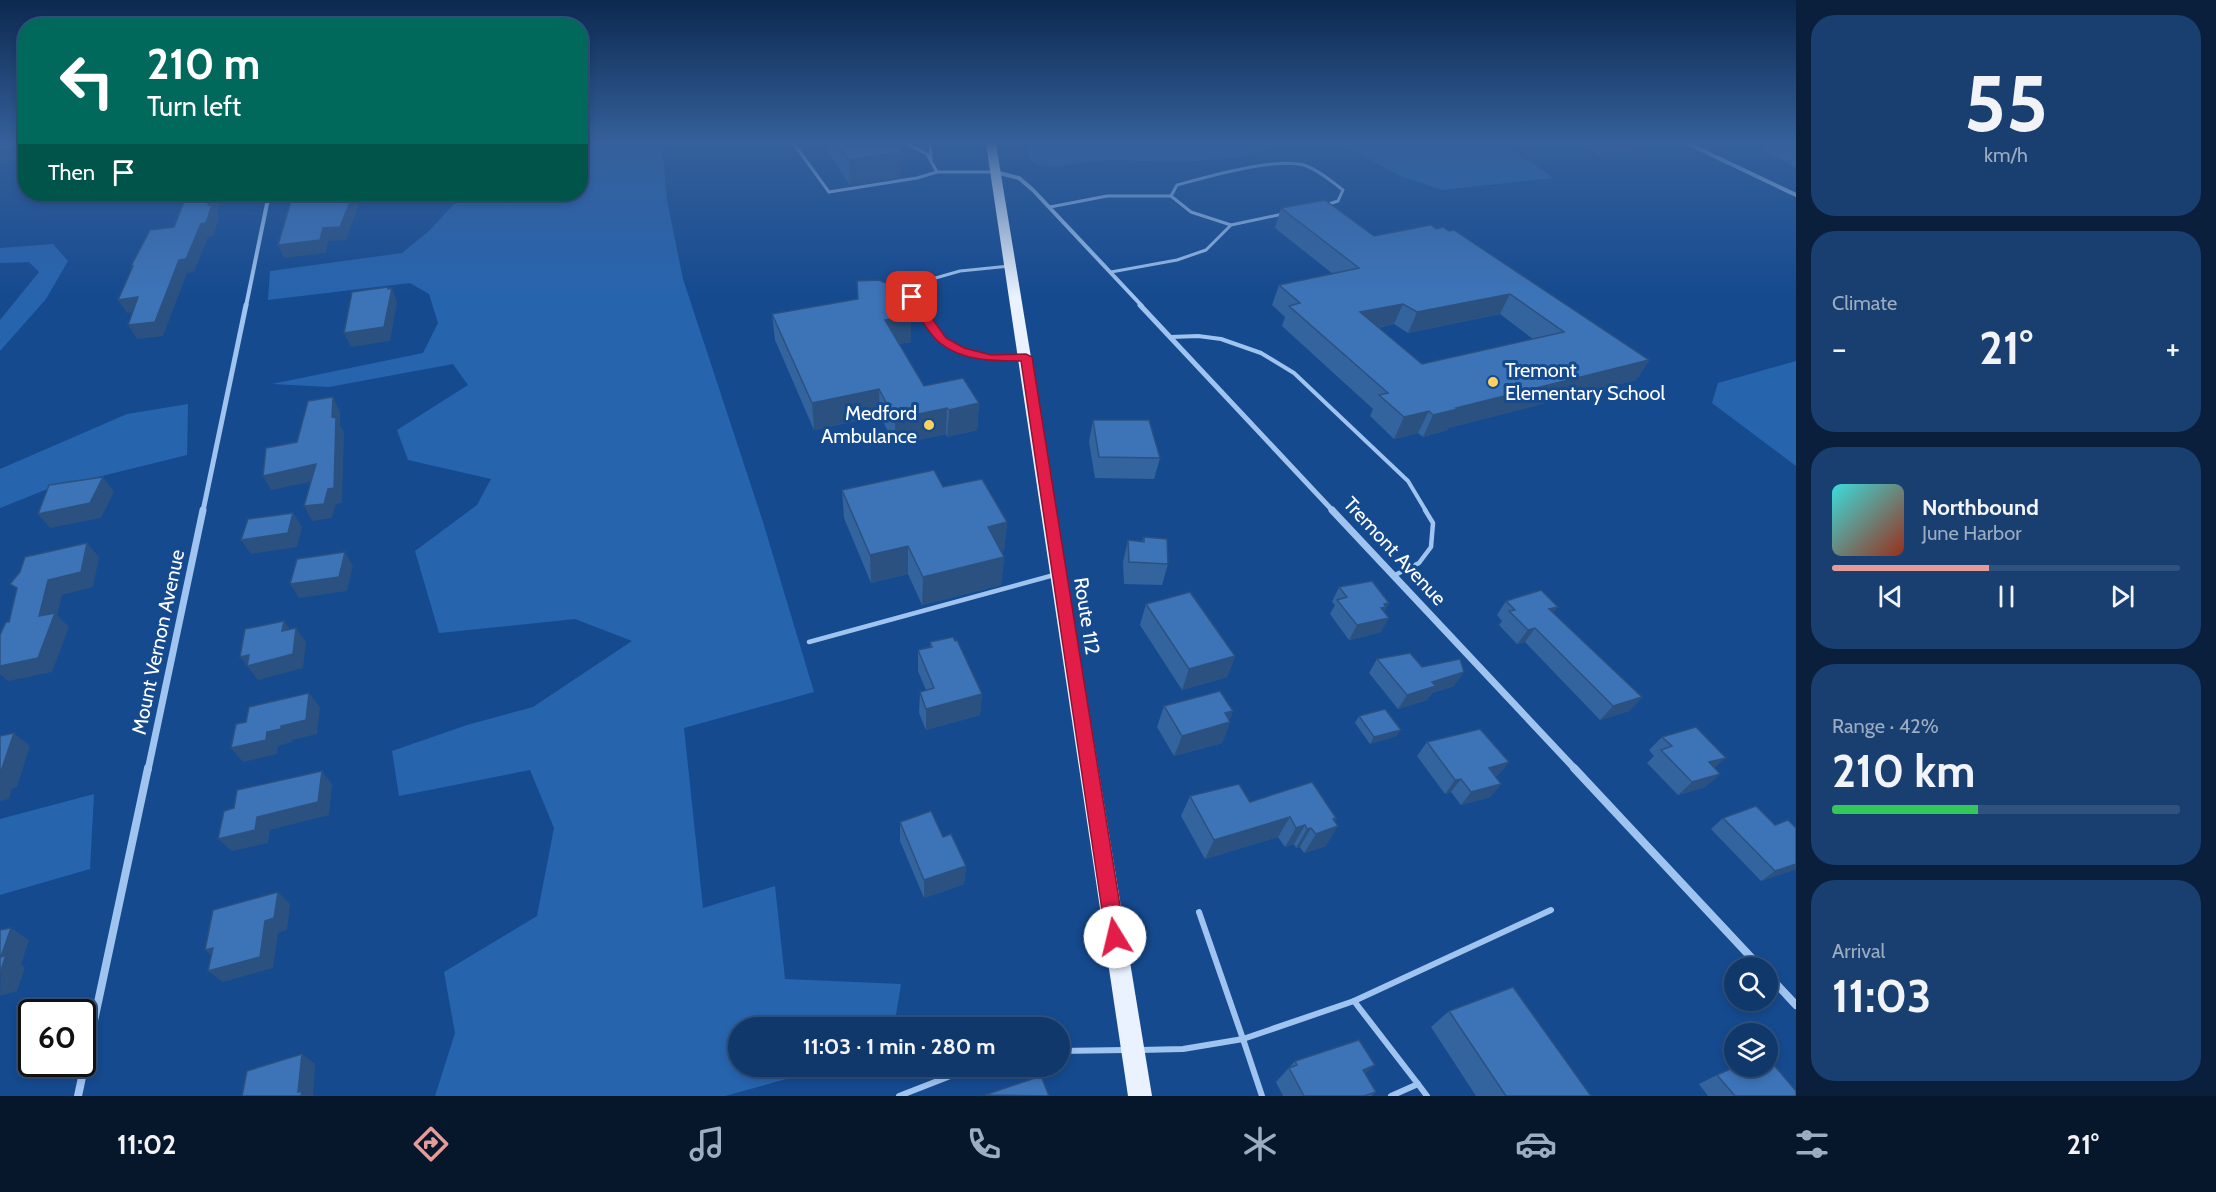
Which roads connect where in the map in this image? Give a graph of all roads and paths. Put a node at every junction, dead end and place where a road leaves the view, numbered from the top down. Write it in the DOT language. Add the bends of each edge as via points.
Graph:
graph roads {
  1 [pos="999,195"];
  2 [pos="1037,195"];
  3 [pos="1342,195"];
  4 [pos="1171,196"];
  5 [pos="268,201"];
  6 [pos="1325,206"];
  7 [pos="1050,207"];
  8 [pos="1290,213"];
  9 [pos="1232,225"];
  10 [pos="1011,266"];
  11 [pos="1111,272"];
  12 [pos="1171,337"];
  13 [pos="1026,357"];
  14 [pos="1059,573"];
  15 [pos="1393,576"];
  16 [pos="809,642"];
  17 [pos="1551,909"];
  18 [pos="1199,912"];
  19 [pos="1751,957"];
  20 [pos="1778,986"];
  21 [pos="1354,1001"];
  22 [pos="1796,1005"];
  23 [pos="1243,1039"];
  24 [pos="1133,1050"];
  25 [pos="1070,1051"];
  26 [pos="948,1077"];
  27 [pos="1418,1084"];
  28 [pos="78,1096"];
  29 [pos="899,1096"];
  30 [pos="1140,1096"];
  31 [pos="1262,1096"];
  32 [pos="1391,1096"];
  33 [pos="1427,1096"];
  1 -- 10 [label="main road, Route 112"];
  2 -- 7 [label="street, Tremont Avenue"];
  3 -- 6 [label="lane" via="1337,203"];
  4 -- 7 [label="lane" via="1107,196"];
  4 -- 9 [label="lane" via="1180,206 1205,219"];
  5 -- 28 [label="street, Mount Vernon Avenue"];
  7 -- 11 [label="street, Tremont Avenue"];
  8 -- 9 [label="lane"];
  9 -- 11 [label="lane" via="1206,250 1177,260"];
  10 -- 13 [label="main road, Route 112"];
  10 -- 13 [label="lane" via="926,278 909,290 942,340 960,351 991,358"];
  11 -- 12 [label="street, Tremont Avenue"];
  12 -- 15 [label="street, Tremont Avenue"];
  12 -- 15 [label="lane" via="1221,339 1261,353 1294,373 1408,481 1433,523 1431,547 1419,563"];
  13 -- 14 [label="main road, Route 112"];
  14 -- 16 [label="lane"];
  14 -- 24 [label="main road, Route 112"];
  15 -- 19 [label="street, Tremont Avenue"];
  17 -- 21 [label="lane"];
  18 -- 23 [label="lane"];
  20 -- 22 [label="street"];
  21 -- 23 [label="lane"];
  21 -- 27 [label="lane"];
  23 -- 24 [label="lane"];
  23 -- 31 [label="lane"];
  24 -- 25 [label="lane"];
  24 -- 30 [label="main road, Route 112"];
  26 -- 29 [label="lane"];
  27 -- 32 [label="lane"];
  27 -- 33 [label="lane"];
}
